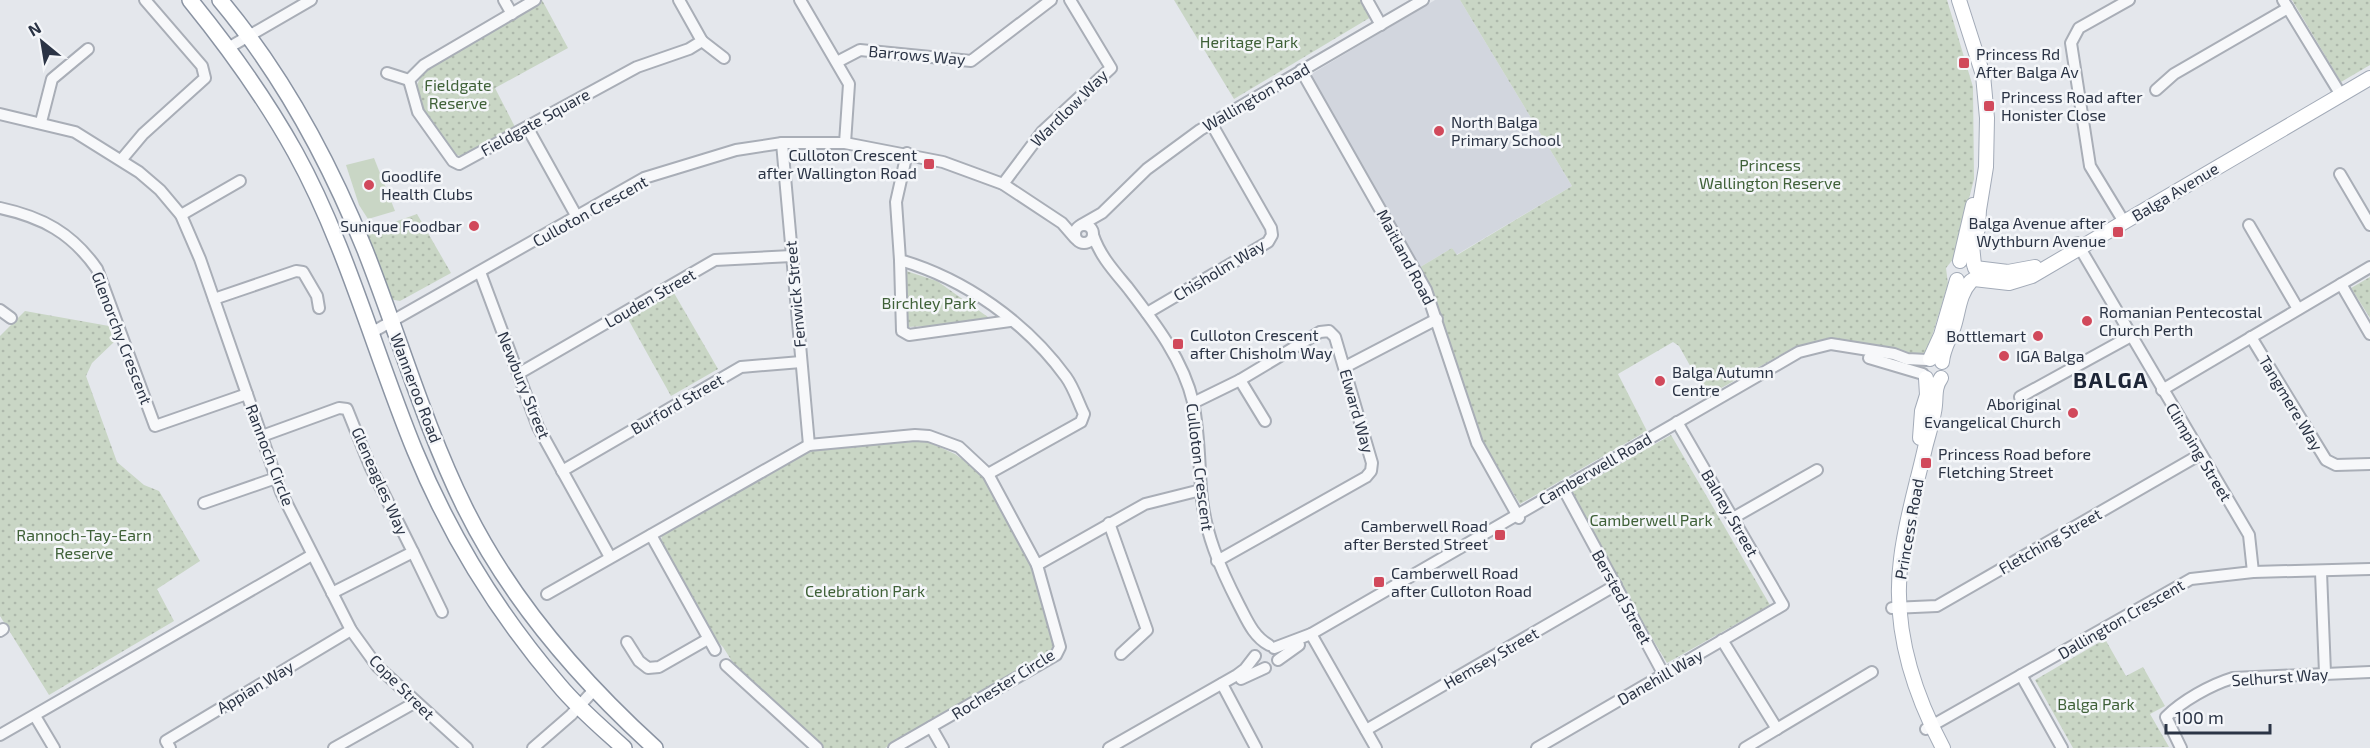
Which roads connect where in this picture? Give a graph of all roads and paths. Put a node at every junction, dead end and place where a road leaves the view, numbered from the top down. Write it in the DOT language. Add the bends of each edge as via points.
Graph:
graph roads {
  1 [pos="145,0"];
  2 [pos="190,0"];
  3 [pos="220,0"];
  4 [pos="311,0"];
  5 [pos="504,0"];
  6 [pos="535,0"];
  7 [pos="679,0"];
  8 [pos="800,0"];
  9 [pos="1051,0"];
  10 [pos="1070,0"];
  11 [pos="1367,0"];
  12 [pos="1423,0"];
  13 [pos="1952,0"];
  14 [pos="1959,0"];
  15 [pos="2129,0"];
  16 [pos="2286,4"];
  17 [pos="512,14"];
  18 [pos="1381,25"];
  19 [pos="248,35"];
  20 [pos="702,41"];
  21 [pos="228,48"];
  22 [pos="88,49"];
  23 [pos="724,58"];
  24 [pos="837,62"];
  25 [pos="1300,70"];
  26 [pos="2370,70"];
  27 [pos="387,73"];
  28 [pos="2370,78"];
  29 [pos="409,80"];
  30 [pos="2156,90"];
  31 [pos="2340,92"];
  32 [pos="0,114"];
  33 [pos="41,122"];
  34 [pos="1211,123"];
  35 [pos="527,127"];
  36 [pos="782,143"];
  37 [pos="845,143"];
  38 [pos="908,153"];
  39 [pos="122,159"];
  40 [pos="1983,167"];
  41 [pos="2340,174"];
  42 [pos="240,181"];
  43 [pos="1003,184"];
  44 [pos="0,208"];
  45 [pos="1102,213"];
  46 [pos="181,215"];
  47 [pos="577,217"];
  48 [pos="2123,219"];
  49 [pos="2249,225"];
  50 [pos="2370,225"];
  51 [pos="1080,233"];
  52 [pos="1093,233"];
  53 [pos="2079,245"];
  54 [pos="1099,251"];
  55 [pos="792,256"];
  56 [pos="900,260"];
  57 [pos="2370,267"];
  58 [pos="1971,271"];
  59 [pos="480,272"];
  60 [pos="1957,280"];
  61 [pos="2341,284"];
  62 [pos="214,299"];
  63 [pos="319,308"];
  64 [pos="2298,309"];
  65 [pos="0,310"];
  66 [pos="1147,312"];
  67 [pos="11,318"];
  68 [pos="1437,319"];
  69 [pos="1010,321"];
  70 [pos="391,323"];
  71 [pos="371,333"];
  72 [pos="2370,334"];
  73 [pos="2131,336"];
  74 [pos="2251,338"];
  75 [pos="801,362"];
  76 [pos="1345,367"];
  77 [pos="1930,367"];
  78 [pos="518,374"];
  79 [pos="1240,380"];
  80 [pos="2162,390"];
  81 [pos="247,394"];
  82 [pos="2020,397"];
  83 [pos="1193,403"];
  84 [pos="1265,421"];
  85 [pos="1678,424"];
  86 [pos="262,436"];
  87 [pos="810,445"];
  88 [pos="2201,454"];
  89 [pos="2370,464"];
  90 [pos="1817,470"];
  91 [pos="562,471"];
  92 [pos="988,474"];
  93 [pos="276,478"];
  94 [pos="1201,490"];
  95 [pos="1564,491"];
  96 [pos="204,503"];
  97 [pos="1518,516"];
  98 [pos="1733,518"];
  99 [pos="1109,523"];
  100 [pos="651,535"];
  101 [pos="413,552"];
  102 [pos="312,555"];
  103 [pos="610,557"];
  104 [pos="1217,561"];
  105 [pos="1037,565"];
  106 [pos="2370,569"];
  107 [pos="2253,572"];
  108 [pos="2321,572"];
  109 [pos="1616,585"];
  110 [pos="332,593"];
  111 [pos="547,594"];
  112 [pos="1783,605"];
  113 [pos="1896,608"];
  114 [pos="442,612"];
  115 [pos="1252,629"];
  116 [pos="351,630"];
  117 [pos="1312,636"];
  118 [pos="708,639"];
  119 [pos="1722,640"];
  120 [pos="627,642"];
  121 [pos="1272,646"];
  122 [pos="716,650"];
  123 [pos="1120,654"];
  124 [pos="1255,654"];
  125 [pos="1278,660"];
  126 [pos="726,665"];
  127 [pos="1265,668"];
  128 [pos="1872,672"];
  129 [pos="2370,672"];
  130 [pos="2325,673"];
  131 [pos="1664,675"];
  132 [pos="2021,675"];
  133 [pos="1223,686"];
  134 [pos="594,690"];
  135 [pos="416,702"];
  136 [pos="579,707"];
  137 [pos="35,716"];
  138 [pos="931,727"];
  139 [pos="1928,727"];
  140 [pos="1777,729"];
  141 [pos="1366,730"];
  142 [pos="0,735"];
  143 [pos="54,748"];
  144 [pos="170,748"];
  145 [pos="334,748"];
  146 [pos="467,748"];
  147 [pos="533,748"];
  148 [pos="624,748"];
  149 [pos="655,748"];
  150 [pos="817,748"];
  151 [pos="894,748"];
  152 [pos="943,748"];
  153 [pos="1110,748"];
  154 [pos="1121,748"];
  155 [pos="1256,748"];
  156 [pos="1376,748"];
  157 [pos="1537,748"];
  158 [pos="1745,748"];
  159 [pos="1937,748"];
  160 [pos="1943,748"];
  161 [pos="2062,748"];
  162 [pos="2181,748"];
  1 -- 39 [label="street" via="202,66 205,78 143,134"];
  2 -- 21 [label="highway, Wanneroo Road"];
  3 -- 19 [label="highway, Wanneroo Road"];
  4 -- 19 [label="street"];
  5 -- 17 [label="street"];
  6 -- 17 [label="street"];
  7 -- 20 [label="street"];
  8 -- 24 [label="street"];
  9 -- 24 [label="street, Barrows Way" via="971,61 860,50"];
  10 -- 43 [label="street, Wardlow Way" via="1111,68 1042,132"];
  11 -- 18 [label="street"];
  12 -- 18 [label="street, Wallington Road"];
  13 -- 40 [label="main road, Princess Road" via="1977,77"];
  14 -- 40 [label="main road, Princess Road" via="1983,75 1988,126"];
  15 -- 48 [label="street" via="2079,28 2071,43 2090,166"];
  16 -- 30 [label="street" via="2174,74"];
  16 -- 31 [label="street"];
  17 -- 29 [label="street" via="424,65"];
  18 -- 25 [label="street, Wallington Road"];
  19 -- 21 [label="street"];
  19 -- 70 [label="highway, Wanneroo Road" via="329,170 366,253"];
  20 -- 23 [label="street"];
  20 -- 35 [label="street, Fieldgate Square" via="637,67"];
  21 -- 71 [label="highway, Wanneroo Road" via="296,153"];
  22 -- 33 [label="street" via="52,80"];
  24 -- 37 [label="street" via="849,84"];
  25 -- 34 [label="street, Wallington Road"];
  25 -- 68 [label="street, Maitland Road" via="1426,290"];
  26 -- 31 [label="main road, Balga Avenue"];
  27 -- 29 [label="street"];
  28 -- 31 [label="main road, Balga Avenue"];
  29 -- 35 [label="street, Fieldgate Square" via="418,112 459,164"];
  31 -- 48 [label="main road, Balga Avenue"];
  32 -- 33 [label="street, Rannoch Circle"];
  33 -- 39 [label="street, Rannoch Circle" via="75,132"];
  34 -- 45 [label="street, Wallington Road" via="1147,169"];
  34 -- 66 [label="street, Chisholm Way" via="1272,235 1268,242"];
  35 -- 47 [label="street"];
  36 -- 37 [label="street, Culloton Crescent"];
  36 -- 47 [label="street, Culloton Crescent" via="736,150 644,178"];
  36 -- 55 [label="street, Fenwick Street"];
  37 -- 38 [label="street, Culloton Crescent"];
  38 -- 43 [label="street, Culloton Crescent"];
  38 -- 56 [label="street" via="896,202"];
  39 -- 46 [label="street, Rannoch Circle" via="160,190"];
  40 -- 58 [label="main road, Princess Road"];
  41 -- 50 [label="street"];
  42 -- 46 [label="street"];
  43 -- 51 [label="street, Culloton Crescent"];
  44 -- 81 [label="street, Glenorchy Crescent" via="44,221 84,250 97,269 155,426"];
  45 -- 51 [label="street, Wallington Road"];
  45 -- 52 [label="street, Wallington Road"];
  46 -- 62 [label="street, Rannoch Circle"];
  47 -- 59 [label="street, Culloton Crescent"];
  48 -- 53 [label="main road, Balga Avenue"];
  49 -- 64 [label="street"];
  51 -- 52 [label="street, Culloton Crescent" via="1088,226"];
  51 -- 54 [label="street, Culloton Crescent"];
  52 -- 54 [label="street, Culloton Crescent"];
  53 -- 58 [label="main road, Balga Avenue" via="2032,276 2015,282"];
  53 -- 73 [label="street, Climping Street"];
  54 -- 66 [label="street, Culloton Crescent"];
  55 -- 75 [label="street, Fenwick Street"];
  55 -- 78 [label="street, Louden Street" via="716,261"];
  56 -- 69 [label="street" via="956,280"];
  56 -- 69 [label="street" via="902,331 909,335"];
  57 -- 61 [label="street"];
  58 -- 60 [label="main road, Balga Avenue" via="1964,283"];
  58 -- 77 [label="main road, Princess Road" via="1953,329"];
  59 -- 70 [label="street, Culloton Crescent"];
  59 -- 78 [label="street, Newbury Street"];
  60 -- 77 [label="main road, Princess Road"];
  61 -- 64 [label="street"];
  61 -- 72 [label="street"];
  62 -- 63 [label="street" via="296,271 303,272 311,284"];
  62 -- 81 [label="street, Rannoch Circle"];
  64 -- 74 [label="street"];
  65 -- 67 [label="street"];
  66 -- 83 [label="street, Culloton Crescent" via="1177,359"];
  68 -- 76 [label="street"];
  68 -- 97 [label="street, Maitland Road" via="1477,443"];
  69 -- 92 [label="street" via="1034,339 1067,379 1084,414 1082,422"];
  70 -- 71 [label="street, Culloton Crescent"];
  70 -- 134 [label="highway, Wanneroo Road" via="442,457 494,560 529,612"];
  71 -- 136 [label="highway, Wanneroo Road" via="417,456 475,571 559,686"];
  73 -- 80 [label="street, Climping Street"];
  73 -- 82 [label="street"];
  74 -- 80 [label="street"];
  74 -- 89 [label="street, Tangmere Way" via="2326,460 2336,465"];
  75 -- 87 [label="street, Fenwick Street"];
  75 -- 91 [label="street, Burford Street" via="741,367"];
  76 -- 79 [label="street, Elward Way" via="1335,337 1329,331 1320,332"];
  76 -- 104 [label="street, Elward Way" via="1371,471"];
  77 -- 85 [label="street, Camberwell Road" via="1819,351"];
  77 -- 113 [label="main road, Princess Road" via="1920,437 1894,559"];
  77 -- 113 [label="main road, Princess Road" via="1945,371 1935,388 1934,412 1903,544"];
  78 -- 91 [label="street, Newbury Street" via="538,427"];
  79 -- 83 [label="street, Elward Way"];
  79 -- 84 [label="street"];
  80 -- 88 [label="street, Climping Street"];
  81 -- 86 [label="street, Rannoch Circle"];
  83 -- 94 [label="street, Culloton Crescent"];
  85 -- 95 [label="street, Camberwell Road"];
  85 -- 98 [label="street, Balney Street"];
  86 -- 93 [label="street, Rannoch Circle"];
  86 -- 101 [label="street, Gleneagles Way" via="339,408 347,409 370,466"];
  87 -- 92 [label="street, Rochester Circle" via="929,436 959,447"];
  87 -- 100 [label="street, Rochester Circle"];
  88 -- 107 [label="street, Climping Street" via="2249,535"];
  88 -- 113 [label="street, Fletching Street" via="1937,606"];
  90 -- 98 [label="street"];
  91 -- 103 [label="street, Newbury Street"];
  92 -- 105 [label="street, Rochester Circle"];
  93 -- 96 [label="street"];
  93 -- 102 [label="street, Rannoch Circle"];
  94 -- 99 [label="street" via="1145,504"];
  94 -- 104 [label="street, Culloton Crescent"];
  95 -- 97 [label="street, Camberwell Road"];
  95 -- 109 [label="street, Bersted Street"];
  97 -- 117 [label="street, Camberwell Road"];
  98 -- 112 [label="street, Balney Street"];
  99 -- 105 [label="street"];
  99 -- 123 [label="street" via="1147,630"];
  100 -- 103 [label="street, Rochester Circle"];
  100 -- 118 [label="street"];
  101 -- 110 [label="street, Gleneagles Way"];
  101 -- 114 [label="street"];
  102 -- 110 [label="street, Cope Street"];
  102 -- 137 [label="street"];
  103 -- 111 [label="street, Rochester Circle"];
  104 -- 115 [label="street, Culloton Crescent"];
  105 -- 138 [label="street, Rochester Circle" via="1060,647 1056,655"];
  106 -- 108 [label="street, Dallington Crescent"];
  107 -- 108 [label="street, Dallington Crescent"];
  107 -- 132 [label="street, Dallington Crescent" via="2191,579"];
  108 -- 130 [label="street"];
  109 -- 131 [label="street, Bersted Street"];
  109 -- 141 [label="street, Hemsey Street"];
  110 -- 116 [label="street, Cope Street"];
  112 -- 119 [label="street, Danehill Way"];
  113 -- 139 [label="main road, Princess Road" via="1900,659 1918,714"];
  115 -- 121 [label="street, Culloton Crescent"];
  115 -- 124 [label="street, Culloton Crescent"];
  116 -- 135 [label="street, Cope Street" via="377,666"];
  116 -- 144 [label="street, Appian Way" via="166,741"];
  117 -- 121 [label="street, Camberwell Road"];
  117 -- 125 [label="street, Camberwell Road"];
  117 -- 141 [label="street"];
  118 -- 120 [label="street" via="659,667 648,668"];
  118 -- 122 [label="street"];
  119 -- 131 [label="street, Danehill Way"];
  119 -- 140 [label="street"];
  121 -- 124 [label="street" via="1262,646"];
  121 -- 125 [label="street"];
  124 -- 127 [label="street" via="1259,665"];
  124 -- 133 [label="street" via="1245,669"];
  125 -- 127 [label="street"];
  126 -- 150 [label="street"];
  127 -- 133 [label="street"];
  128 -- 140 [label="street"];
  129 -- 130 [label="street, Selhurst Way"];
  130 -- 162 [label="street, Selhurst Way" via="2222,681 2166,717"];
  131 -- 157 [label="street, Danehill Way"];
  132 -- 139 [label="street, Dallington Crescent"];
  132 -- 161 [label="street"];
  133 -- 153 [label="street"];
  133 -- 154 [label="street"];
  133 -- 155 [label="street"];
  134 -- 136 [label="street"];
  134 -- 149 [label="highway, Wanneroo Road"];
  135 -- 145 [label="street"];
  135 -- 146 [label="street, Cope Street"];
  136 -- 147 [label="street"];
  136 -- 148 [label="highway, Wanneroo Road"];
  137 -- 142 [label="street"];
  137 -- 143 [label="street"];
  138 -- 151 [label="street, Rochester Circle"];
  138 -- 152 [label="street"];
  139 -- 159 [label="main road, Princess Road"];
  139 -- 160 [label="main road, Princess Road"];
  140 -- 158 [label="street"];
  141 -- 156 [label="street"];
}
